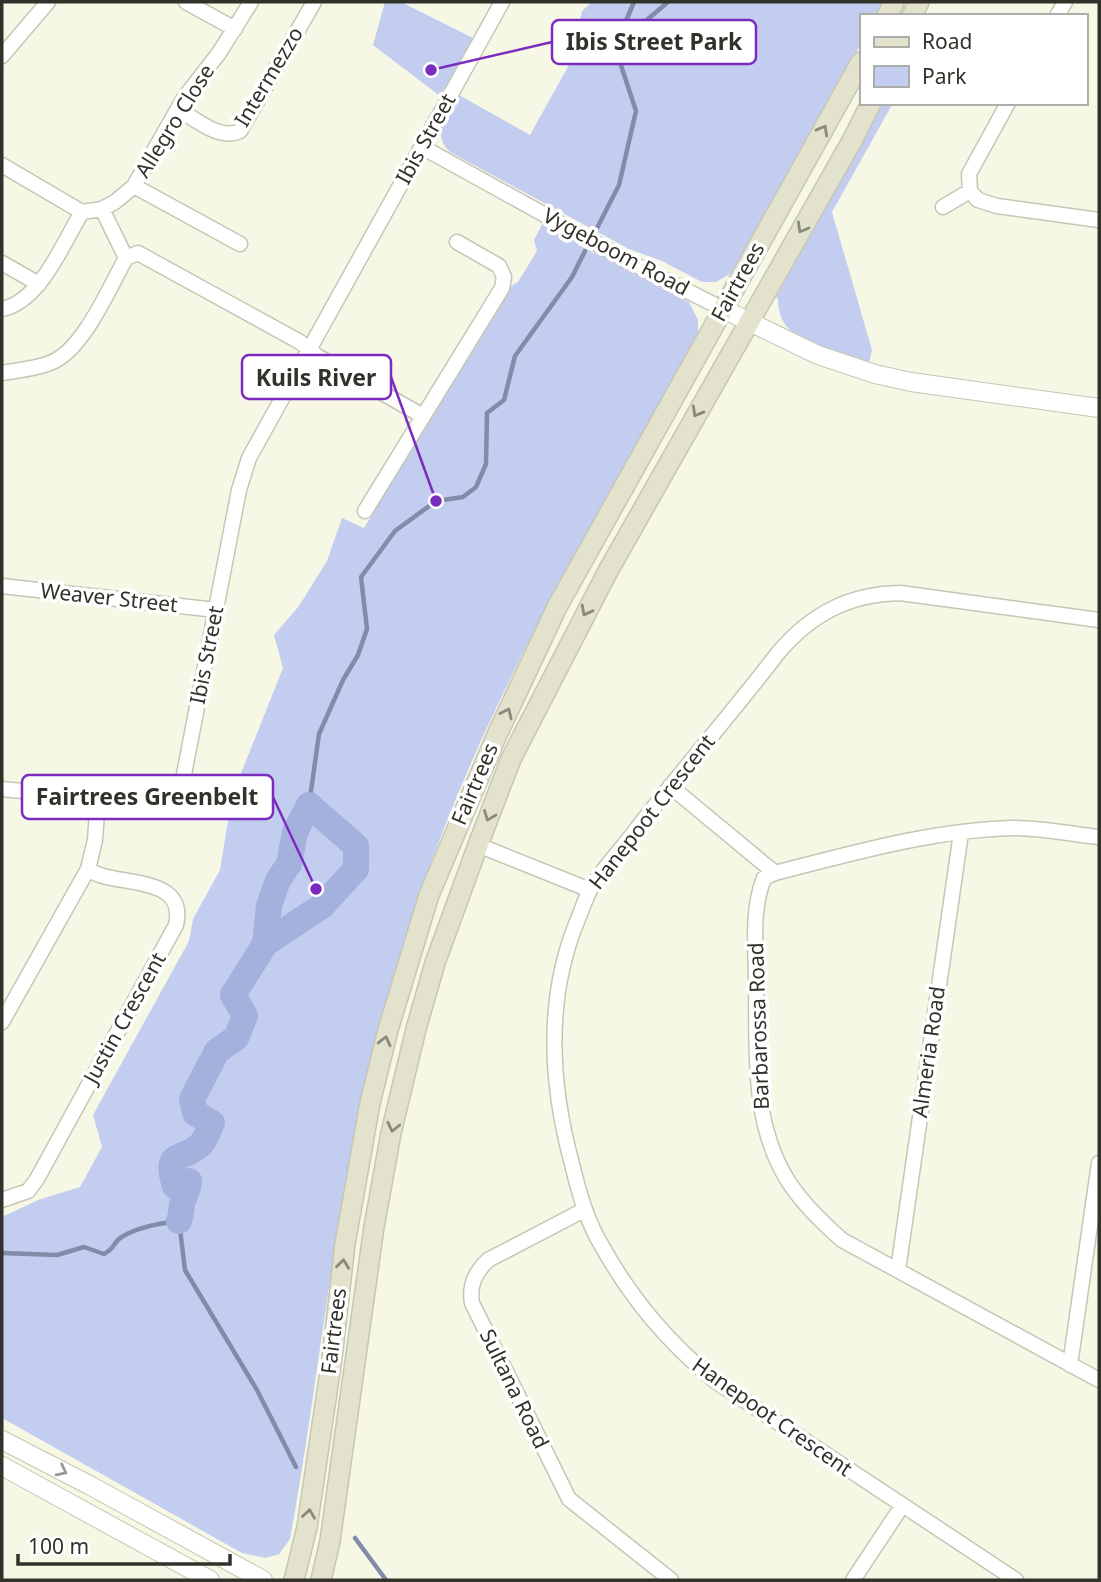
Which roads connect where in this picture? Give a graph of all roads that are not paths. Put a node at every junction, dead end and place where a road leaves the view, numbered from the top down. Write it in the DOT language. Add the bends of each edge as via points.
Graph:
graph roads {
  1 [pos="48,2"];
  2 [pos="186,2"];
  3 [pos="251,2"];
  4 [pos="500,2"];
  5 [pos="308,4"];
  6 [pos="235,29"];
  7 [pos="2,57"];
  8 [pos="860,64"];
  9 [pos="870,105"];
  10 [pos="1007,105"];
  11 [pos="178,109"];
  12 [pos="422,147"];
  13 [pos="2,165"];
  14 [pos="134,186"];
  15 [pos="970,191"];
  16 [pos="943,207"];
  17 [pos="102,209"];
  18 [pos="82,212"];
  19 [pos="1099,220"];
  20 [pos="457,242"];
  21 [pos="240,244"];
  22 [pos="126,258"];
  23 [pos="2,263"];
  24 [pos="39,284"];
  25 [pos="2,309"];
  26 [pos="723,309"];
  27 [pos="749,320"];
  28 [pos="309,349"];
  29 [pos="2,373"];
  30 [pos="1099,408"];
  31 [pos="423,416"];
  32 [pos="365,511"];
  33 [pos="2,586"];
  34 [pos="216,610"];
  35 [pos="1099,620"];
  36 [pos="670,786"];
  37 [pos="2,789"];
  38 [pos="98,798"];
  39 [pos="961,834"];
  40 [pos="1099,837"];
  41 [pos="478,845"];
  42 [pos="88,869"];
  43 [pos="775,873"];
  44 [pos="590,890"];
  45 [pos="2,1022"];
  46 [pos="1099,1163"];
  47 [pos="2,1200"];
  48 [pos="584,1210"];
  49 [pos="898,1270"];
  50 [pos="1070,1365"];
  51 [pos="1099,1380"];
  52 [pos="2,1440"];
  53 [pos="2,1466"];
  54 [pos="902,1506"];
  55 [pos="210,1580"];
  56 [pos="263,1580"];
  57 [pos="294,1580"];
  58 [pos="321,1580"];
  59 [pos="671,1580"];
  60 [pos="853,1580"];
  61 [pos="1016,1580"];
  1 -- 7 [label="street"];
  2 -- 6 [label="street"];
  3 -- 6 [label="street, Allegro Close"];
  4 -- 12 [label="street, Ibis Street"];
  5 -- 11 [label="street, Intermezzo" via="240,131 220,133"];
  6 -- 11 [label="street, Allegro Close"];
  26 -- 8 [label="main road, Fairtrees, one-way"];
  9 -- 27 [label="main road, Fairtrees, one-way"];
  10 -- 15 [label="street" via="969,174"];
  11 -- 14 [label="street, Allegro Close"];
  12 -- 26 [label="street, Vygeboom Road"];
  12 -- 28 [label="street, Ibis Street"];
  13 -- 18 [label="street"];
  14 -- 17 [label="street, Allegro Close"];
  14 -- 21 [label="street"];
  15 -- 16 [label="street"];
  15 -- 19 [label="street" via="978,200 997,206"];
  17 -- 18 [label="street, Allegro Close"];
  17 -- 22 [label="street"];
  18 -- 24 [label="street"];
  20 -- 31 [label="street" via="495,262 504,277 496,299"];
  22 -- 28 [label="street" via="134,253 145,255"];
  22 -- 29 [label="street" via="71,351 51,363"];
  23 -- 24 [label="street"];
  24 -- 25 [label="street" via="20,303"];
  26 -- 27 [label="street, Vygeboom Road"];
  57 -- 26 [label="main road, Fairtrees, one-way" via="307,1527 345,1244 370,1103 425,907 557,607"];
  27 -- 30 [label="street, Vygeboom Road" via="818,355 875,374"];
  27 -- 41 [label="main road, Fairtrees, one-way" via="548,683 511,759"];
  28 -- 31 [label="street"];
  28 -- 34 [label="street, Ibis Street" via="242,477"];
  31 -- 32 [label="street"];
  33 -- 34 [label="street, Weaver Street"];
  34 -- 38 [label="street, Ibis Street" via="180,795 162,805"];
  35 -- 36 [label="street, Hanepoot Crescent" via="900,593 850,600 796,632"];
  36 -- 43 [label="street"];
  36 -- 44 [label="street, Hanepoot Crescent"];
  37 -- 38 [label="street, Ibis Street"];
  38 -- 42 [label="street"];
  39 -- 40 [label="street" via="1034,829"];
  39 -- 43 [label="street" via="890,844"];
  39 -- 49 [label="street, Almeria Road"];
  41 -- 44 [label="street"];
  41 -- 58 [label="main road, Fairtrees, one-way" via="435,963 391,1133"];
  42 -- 45 [label="street"];
  42 -- 47 [label="street, Justin Crescent" via="95,875 141,882 168,895 177,908 176,925 37,1179 28,1191"];
  43 -- 49 [label="street, Barbarossa Road" via="764,878 760,888 755,935 763,1125 788,1181 808,1208 842,1240"];
  44 -- 48 [label="street, Hanepoot Crescent" via="561,970 554,1052 564,1134"];
  46 -- 50 [label="street"];
  48 -- 54 [label="street, Hanepoot Crescent" via="627,1287 682,1354"];
  48 -- 59 [label="street, Sultana Road" via="488,1260 474,1278 472,1303 569,1499"];
  49 -- 50 [label="street, Barbarossa Road"];
  50 -- 51 [label="street, Barbarossa Road"];
  52 -- 56 [label="street, one-way"];
  53 -- 55 [label="street"];
  54 -- 60 [label="street"];
  54 -- 61 [label="street, Hanepoot Crescent"];
}
